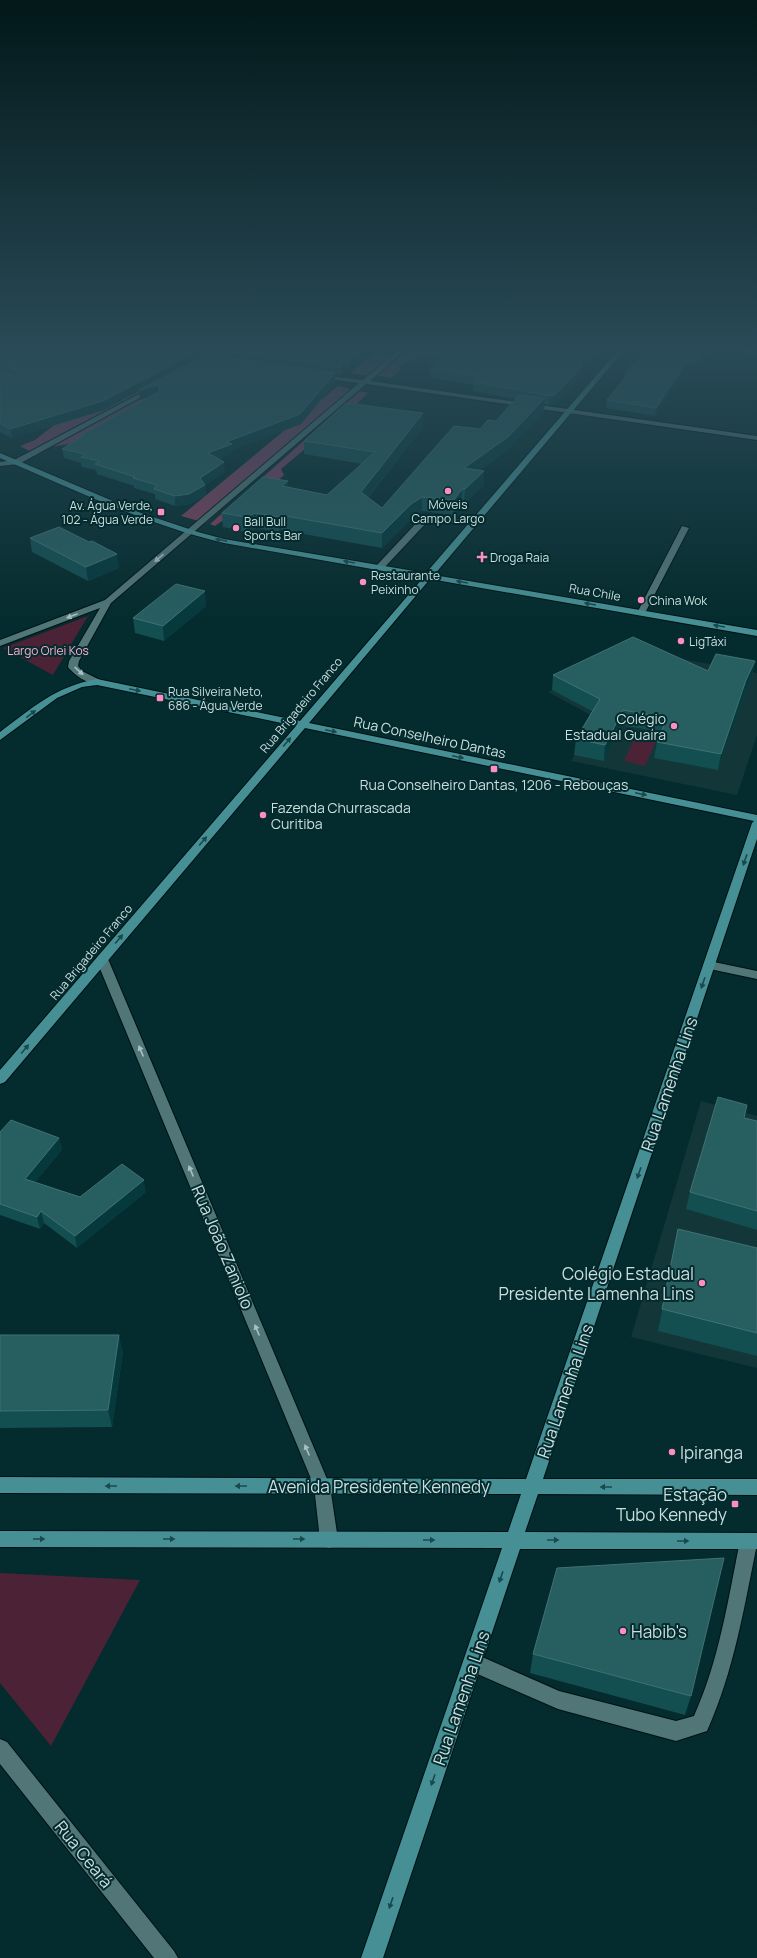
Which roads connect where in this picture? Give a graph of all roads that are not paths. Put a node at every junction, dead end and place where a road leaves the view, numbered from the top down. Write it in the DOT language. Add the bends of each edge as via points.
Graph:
graph roads {
  1 [pos="56,440"];
  2 [pos="295,440"];
  3 [pos="545,440"];
  4 [pos="0,455"];
  5 [pos="16,462"];
  6 [pos="0,464"];
  7 [pos="474,523"];
  8 [pos="685,528"];
  9 [pos="188,533"];
  10 [pos="380,568"];
  11 [pos="428,576"];
  12 [pos="108,602"];
  13 [pos="640,613"];
  14 [pos="757,633"];
  15 [pos="0,644"];
  16 [pos="97,682"];
  17 [pos="302,725"];
  18 [pos="0,737"];
  19 [pos="757,818"];
  20 [pos="757,823"];
  21 [pos="102,959"];
  22 [pos="709,964"];
  23 [pos="757,975"];
  24 [pos="0,1079"];
  25 [pos="0,1485"];
  26 [pos="322,1486"];
  27 [pos="532,1486"];
  28 [pos="757,1487"];
  29 [pos="0,1539"];
  30 [pos="329,1540"];
  31 [pos="514,1540"];
  32 [pos="753,1541"];
  33 [pos="473,1662"];
  34 [pos="0,1749"];
  35 [pos="167,1958"];
  36 [pos="372,1958"];
  1 -- 5 [label="street"];
  2 -- 9 [label="street"];
  3 -- 7 [label="main road, Rua Brigadeiro Franco"];
  4 -- 5 [label="main road, Rua Chile"];
  5 -- 6 [label="street"];
  5 -- 9 [label="main road, Rua Chile"];
  7 -- 10 [label="street" via="425,519"];
  7 -- 11 [label="main road, Rua Brigadeiro Franco"];
  8 -- 13 [label="street"];
  10 -- 9 [label="main road, Rua Chile, one-way"];
  9 -- 12 [label="street, one-way"];
  10 -- 11 [label="main road, Rua Chile"];
  13 -- 11 [label="main road, Rua Chile, one-way"];
  11 -- 17 [label="main road, Rua Brigadeiro Franco"];
  12 -- 15 [label="street, one-way"];
  12 -- 16 [label="street, one-way" via="74,661 79,673"];
  14 -- 13 [label="main road, Rua Chile, one-way"];
  16 -- 17 [label="main road, Rua Conselheiro Dantas, one-way"];
  18 -- 16 [label="main road, one-way" via="54,696 80,685"];
  17 -- 19 [label="main road, Rua Conselheiro Dantas, one-way"];
  21 -- 17 [label="main road, Rua Brigadeiro Franco, one-way"];
  20 -- 22 [label="main road, Rua Lamenha Lins, one-way"];
  24 -- 21 [label="main road, Rua Brigadeiro Franco, one-way"];
  26 -- 21 [label="street, Rua João Zaniolo, one-way"];
  22 -- 23 [label="street"];
  22 -- 27 [label="main road, Rua Lamenha Lins, one-way"];
  26 -- 25 [label="main road, Avenida Presidente Kennedy, one-way"];
  26 -- 27 [label="main road, Avenida Presidente Kennedy"];
  26 -- 30 [label="street, Rua João Zaniolo"];
  28 -- 27 [label="main road, Avenida Presidente Kennedy, one-way"];
  27 -- 31 [label="main road, Rua Lamenha Lins"];
  29 -- 30 [label="main road, one-way"];
  30 -- 31 [label="main road, one-way"];
  31 -- 32 [label="main road, one-way"];
  31 -- 33 [label="main road, Rua Lamenha Lins, one-way"];
  32 -- 33 [label="street" via="710,1704 700,1724 676,1731 558,1700"];
  33 -- 36 [label="main road, Rua Lamenha Lins, one-way"];
  34 -- 35 [label="street, Rua Ceará"];
}
